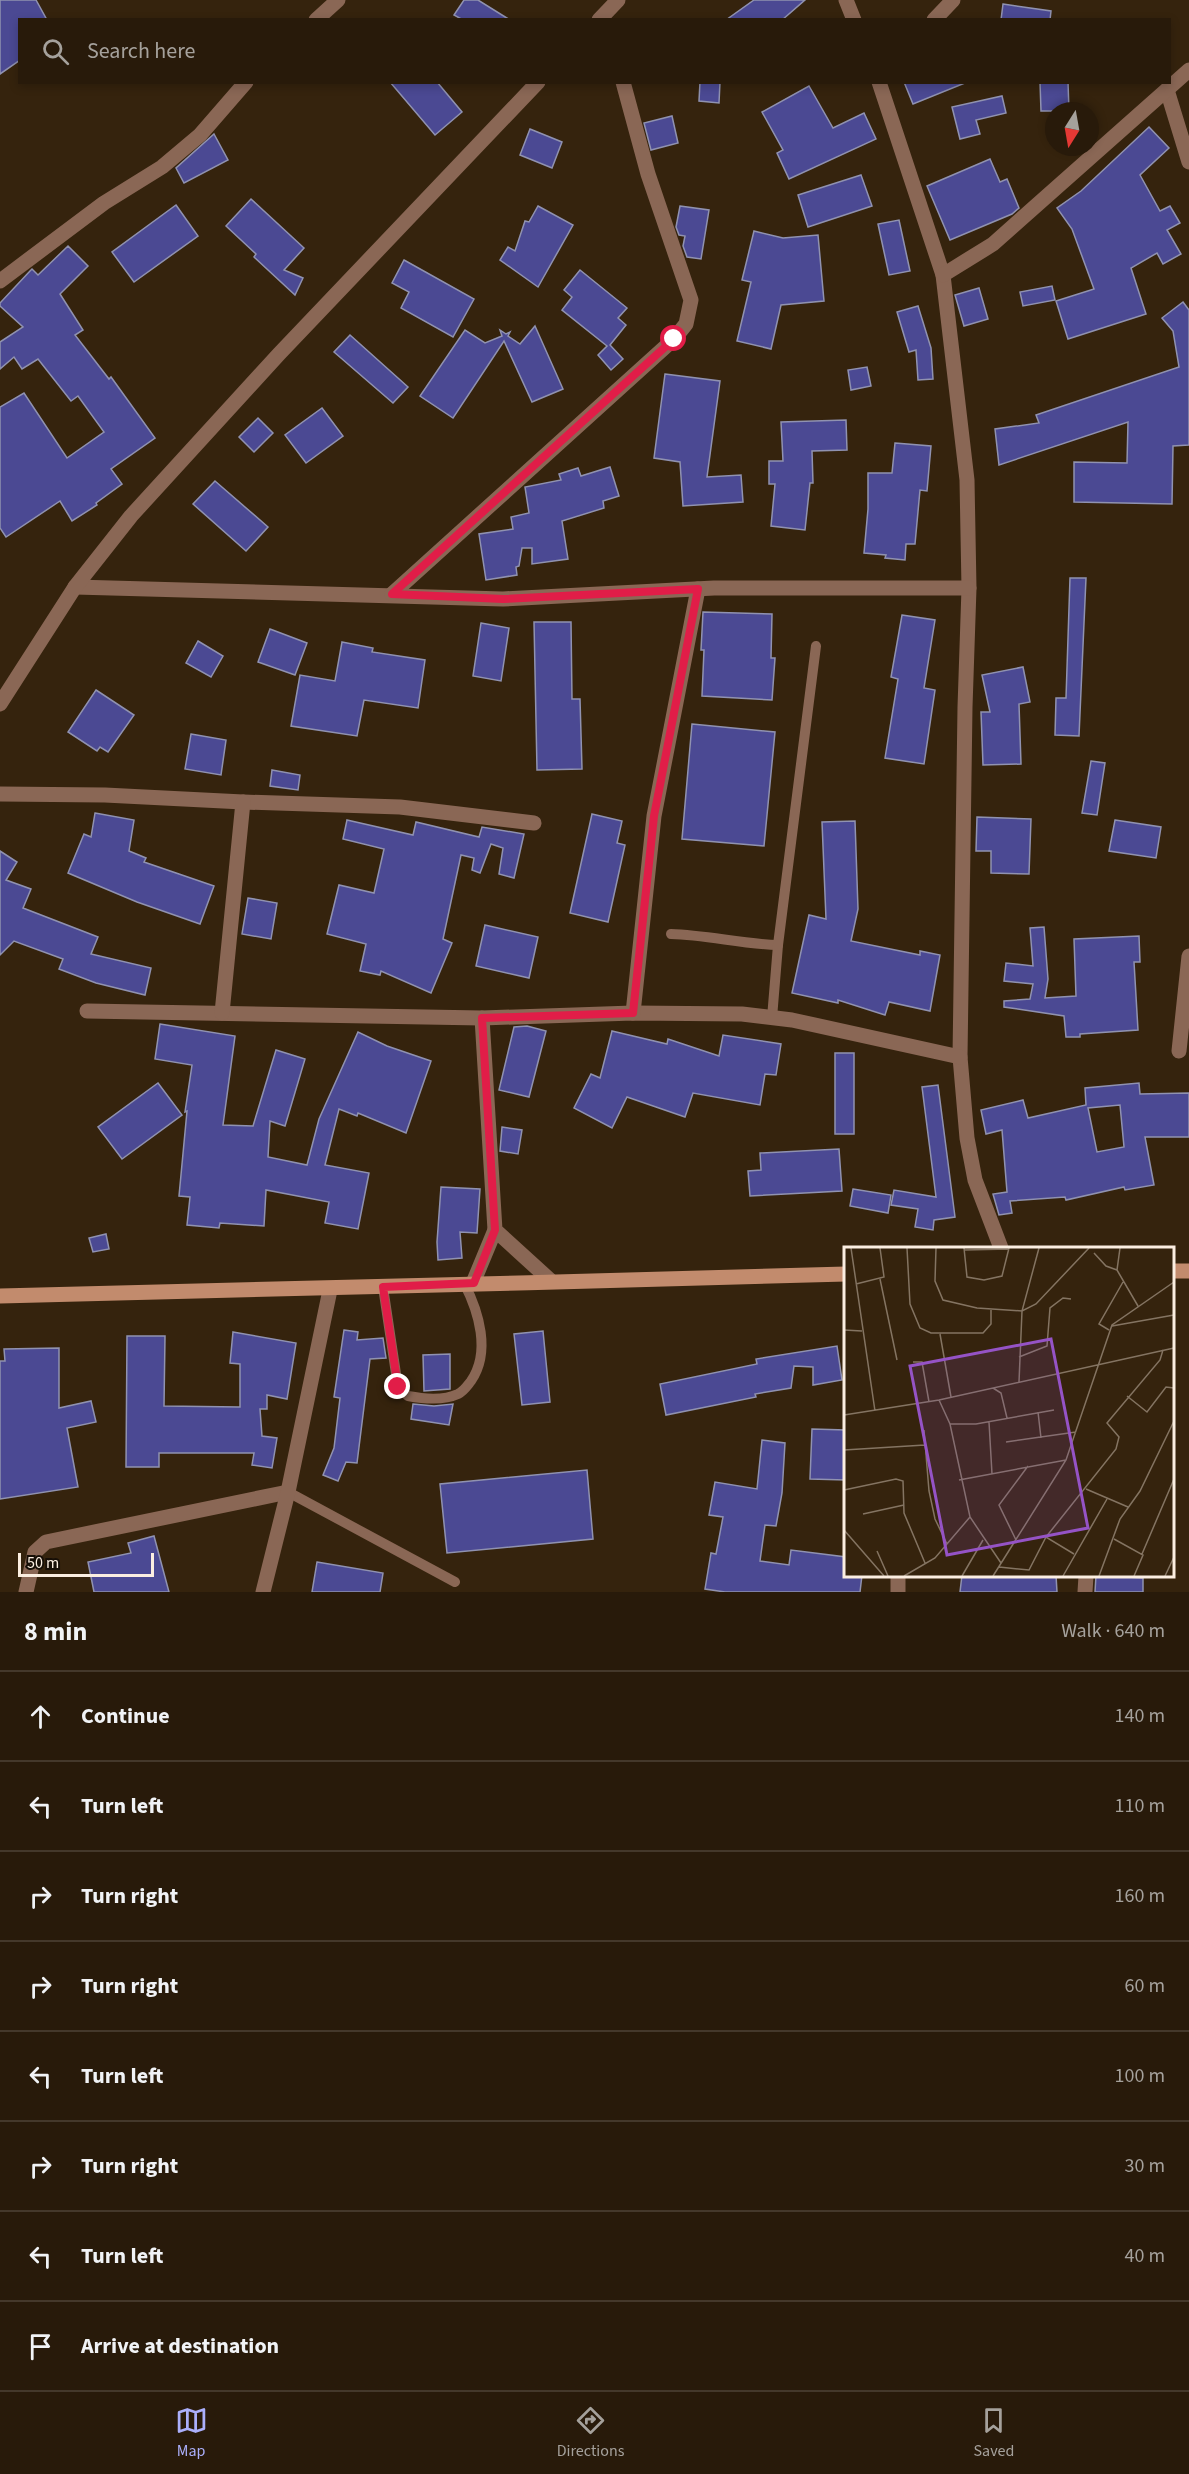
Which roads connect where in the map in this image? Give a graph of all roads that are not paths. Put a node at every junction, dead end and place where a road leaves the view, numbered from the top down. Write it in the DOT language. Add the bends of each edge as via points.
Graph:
graph roads {
  1 [pos="338,0"];
  2 [pos="618,0"];
  3 [pos="846,0"];
  4 [pos="953,0"];
  5 [pos="318,18"];
  6 [pos="603,18"];
  7 [pos="853,18"];
  8 [pos="936,18"];
  9 [pos="1189,70"];
  10 [pos="244,84"];
  11 [pos="536,84"];
  12 [pos="624,84"];
  13 [pos="880,84"];
  14 [pos="1167,90"];
  15 [pos="1189,162"];
  16 [pos="943,275"];
  17 [pos="0,281"];
  18 [pos="75,587"];
  19 [pos="969,588"];
  20 [pos="698,589"];
  21 [pos="392,594"];
  22 [pos="816,646"];
  23 [pos="0,704"];
  24 [pos="0,794"];
  25 [pos="243,802"];
  26 [pos="534,823"];
  27 [pos="671,934"];
  28 [pos="778,945"];
  29 [pos="1189,956"];
  30 [pos="87,1011"];
  31 [pos="222,1013"];
  32 [pos="633,1013"];
  33 [pos="482,1018"];
  34 [pos="772,1018"];
  35 [pos="1179,1051"];
  36 [pos="960,1057"];
  37 [pos="495,1230"];
  38 [pos="1001,1247"];
  39 [pos="844,1274"];
  40 [pos="551,1281"];
  41 [pos="469,1283"];
  42 [pos="383,1287"];
  43 [pos="330,1290"];
  44 [pos="0,1296"];
  45 [pos="288,1492"];
  46 [pos="1086,1577"];
  47 [pos="455,1582"];
  48 [pos="26,1592"];
  49 [pos="263,1592"];
  50 [pos="1085,1592"];
  1 -- 5 [label="street"];
  2 -- 6 [label="street"];
  3 -- 7 [label="street"];
  4 -- 8 [label="street"];
  9 -- 14 [label="street"];
  10 -- 17 [label="street" via="200,135 162,167 104,203"];
  11 -- 18 [label="street" via="271,362 131,516"];
  12 -- 21 [label="street" via="648,174 691,300 686,324"];
  13 -- 16 [label="street"];
  14 -- 15 [label="street"];
  14 -- 16 [label="street" via="993,244"];
  16 -- 19 [label="street" via="967,480"];
  18 -- 21 [label="street"];
  18 -- 23 [label="street"];
  19 -- 20 [label="street"];
  19 -- 36 [label="street"];
  20 -- 21 [label="street" via="503,599"];
  20 -- 32 [label="street" via="654,816"];
  22 -- 28 [label="lane"];
  24 -- 25 [label="street"];
  25 -- 26 [label="street" via="400,807"];
  25 -- 31 [label="street"];
  27 -- 28 [label="lane"];
  28 -- 34 [label="lane"];
  29 -- 35 [label="street"];
  30 -- 31 [label="street"];
  31 -- 33 [label="street"];
  32 -- 33 [label="street"];
  32 -- 34 [label="street"];
  33 -- 37 [label="street"];
  34 -- 36 [label="street"];
  36 -- 38 [label="street" via="975,1180"];
  37 -- 40 [label="street"];
  37 -- 41 [label="street"];
  39 -- 40 [label="main road"];
  40 -- 41 [label="main road"];
  41 -- 42 [label="main road"];
  41 -- 42 [label="lane" via="479,1323 482,1358 464,1390 436,1399 408,1396 398,1387"];
  42 -- 43 [label="main road"];
  43 -- 44 [label="main road"];
  43 -- 45 [label="street"];
  45 -- 47 [label="lane"];
  45 -- 48 [label="street" via="46,1542 35,1552"];
  45 -- 49 [label="street"];
  46 -- 50 [label="street"];
}
